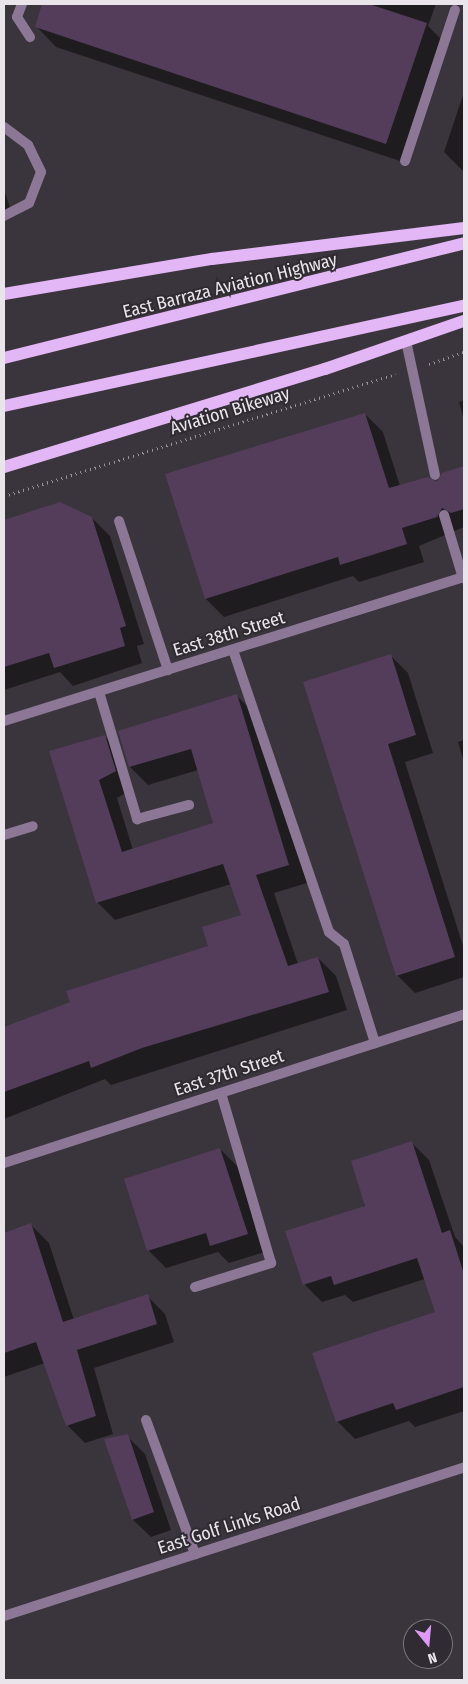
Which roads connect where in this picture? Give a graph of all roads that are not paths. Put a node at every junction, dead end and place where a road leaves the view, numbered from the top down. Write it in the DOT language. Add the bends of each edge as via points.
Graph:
graph roads {
  1 [pos="22,4"];
  2 [pos="455,10"];
  3 [pos="30,37"];
  4 [pos="4,127"];
  5 [pos="405,162"];
  6 [pos="4,216"];
  7 [pos="464,228"];
  8 [pos="464,244"];
  9 [pos="4,294"];
  10 [pos="464,306"];
  11 [pos="464,320"];
  12 [pos="406,341"];
  13 [pos="4,358"];
  14 [pos="4,406"];
  15 [pos="4,467"];
  16 [pos="435,475"];
  17 [pos="444,515"];
  18 [pos="119,521"];
  19 [pos="464,577"];
  20 [pos="234,650"];
  21 [pos="168,670"];
  22 [pos="99,692"];
  23 [pos="4,722"];
  24 [pos="189,805"];
  25 [pos="33,826"];
  26 [pos="4,835"];
  27 [pos="464,1014"];
  28 [pos="375,1043"];
  29 [pos="221,1093"];
  30 [pos="4,1163"];
  31 [pos="195,1287"];
  32 [pos="146,1420"];
  33 [pos="464,1467"];
  34 [pos="195,1554"];
  35 [pos="4,1616"];
  1 -- 3 [label="street" via="18,17"];
  2 -- 5 [label="street"];
  4 -- 6 [label="street" via="28,145 41,172 29,203"];
  7 -- 9 [label="main road" via="212,259"];
  8 -- 13 [label="main road, East Barraza Aviation Highway"];
  10 -- 14 [label="main road"];
  11 -- 12 [label="main road"];
  12 -- 15 [label="main road"];
  12 -- 16 [label="street"];
  17 -- 19 [label="street"];
  18 -- 21 [label="street"];
  19 -- 20 [label="street, East 38th Street"];
  20 -- 21 [label="street, East 38th Street"];
  20 -- 28 [label="street" via="329,932 344,944"];
  21 -- 22 [label="street, East 38th Street"];
  22 -- 23 [label="street, East 38th Street"];
  22 -- 24 [label="street" via="138,819"];
  25 -- 26 [label="street"];
  27 -- 28 [label="street, East 37th Street"];
  28 -- 29 [label="street, East 37th Street"];
  29 -- 30 [label="street, East 37th Street"];
  29 -- 31 [label="street" via="271,1263"];
  32 -- 34 [label="street"];
  33 -- 34 [label="street, East Golf Links Road"];
  34 -- 35 [label="street, East Golf Links Road"];
}
